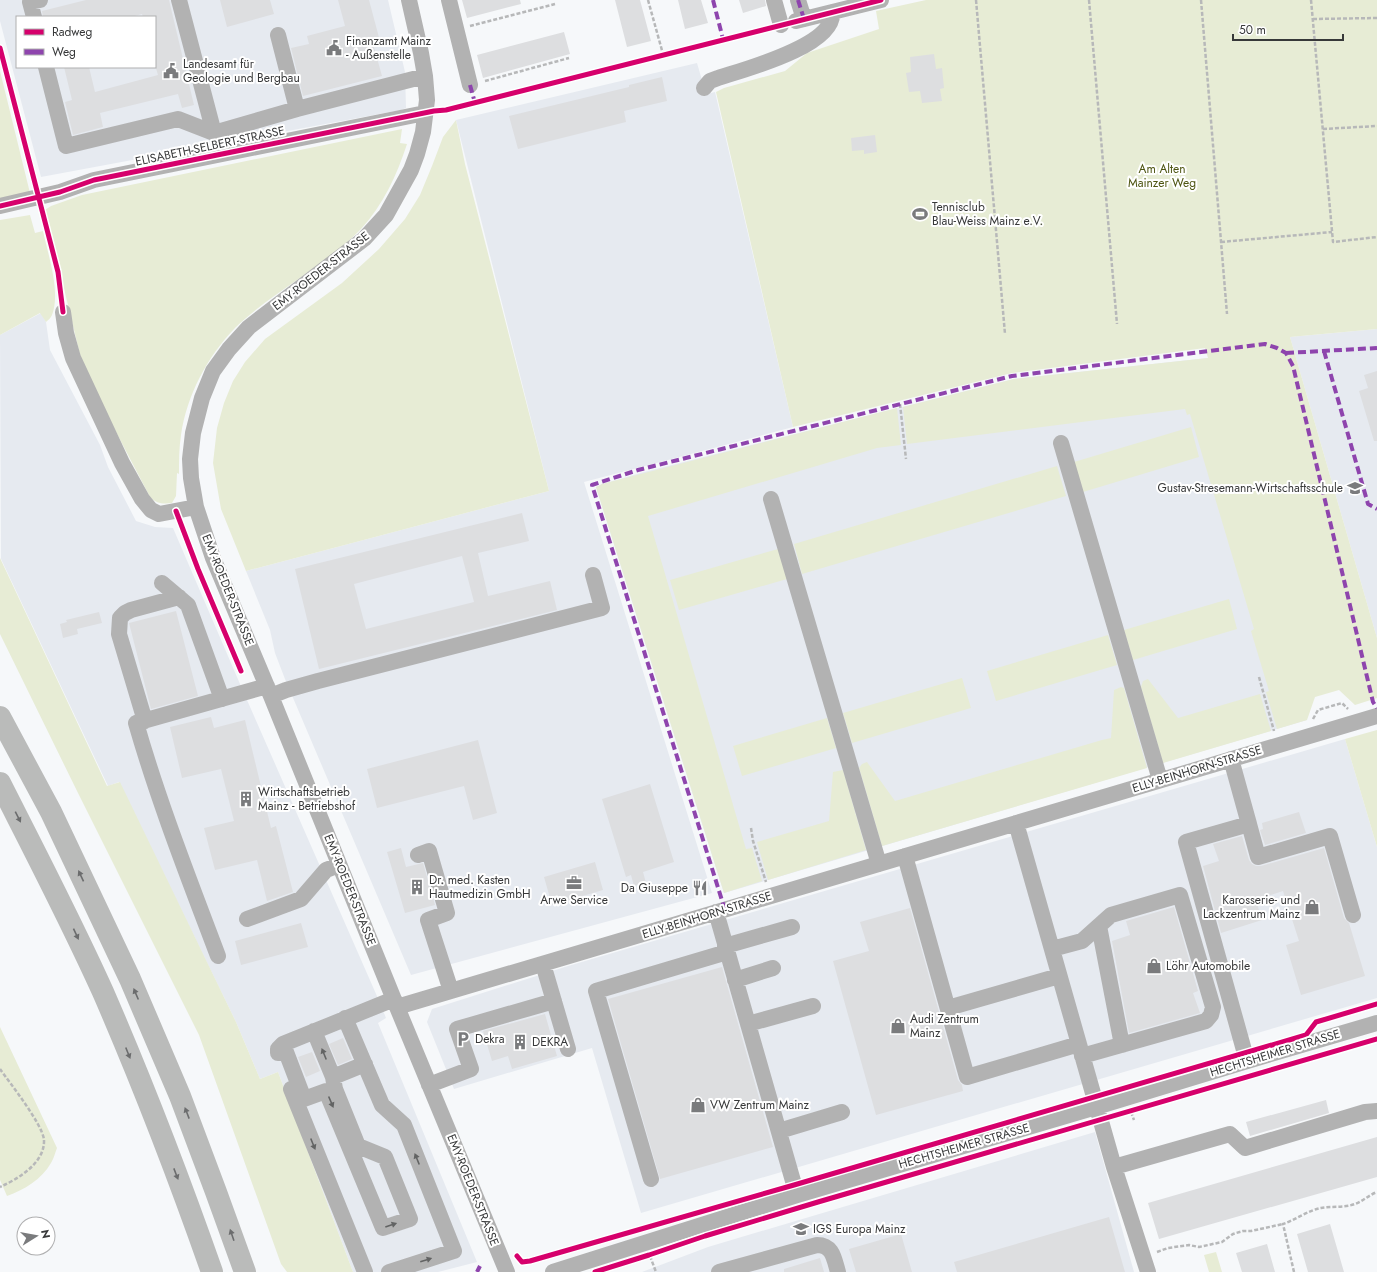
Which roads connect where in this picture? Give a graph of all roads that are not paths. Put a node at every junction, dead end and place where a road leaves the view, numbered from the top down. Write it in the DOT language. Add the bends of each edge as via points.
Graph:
graph roads {
  1 [pos="40,0"];
  2 [pos="179,0"];
  3 [pos="409,0"];
  4 [pos="449,0"];
  5 [pos="774,0"];
  6 [pos="798,0"];
  7 [pos="875,1"];
  8 [pos="832,12"];
  9 [pos="34,16"];
  10 [pos="794,22"];
  11 [pos="278,35"];
  12 [pos="46,68"];
  13 [pos="425,76"];
  14 [pos="470,84"];
  15 [pos="704,88"];
  16 [pos="297,109"];
  17 [pos="425,113"];
  18 [pos="214,133"];
  19 [pos="0,206"];
  20 [pos="63,312"];
  21 [pos="1061,443"];
  22 [pos="771,499"];
  23 [pos="196,507"];
  24 [pos="593,574"];
  25 [pos="162,583"];
  26 [pos="179,597"];
  27 [pos="269,691"];
  28 [pos="222,699"];
  29 [pos="0,716"];
  30 [pos="1377,716"];
  31 [pos="145,721"];
  32 [pos="1231,759"];
  33 [pos="1160,780"];
  34 [pos="0,783"];
  35 [pos="1016,823"];
  36 [pos="1249,824"];
  37 [pos="418,855"];
  38 [pos="905,856"];
  39 [pos="879,864"];
  40 [pos="339,865"];
  41 [pos="716,912"];
  42 [pos="1353,915"];
  43 [pos="248,919"];
  44 [pos="792,926"];
  45 [pos="1099,926"];
  46 [pos="726,949"];
  47 [pos="1052,949"];
  48 [pos="218,956"];
  49 [pos="543,964"];
  50 [pos="772,968"];
  51 [pos="1060,976"];
  52 [pos="735,980"];
  53 [pos="451,991"];
  54 [pos="554,1001"];
  55 [pos="395,1003"];
  56 [pos="812,1006"];
  57 [pos="948,1008"];
  58 [pos="342,1020"];
  59 [pos="1377,1023"];
  60 [pos="748,1024"];
  61 [pos="314,1031"];
  62 [pos="283,1044"];
  63 [pos="1122,1045"];
  64 [pos="568,1049"];
  65 [pos="1080,1050"];
  66 [pos="1247,1061"];
  67 [pos="365,1064"];
  68 [pos="333,1077"];
  69 [pos="429,1085"];
  70 [pos="1377,1111"];
  71 [pos="842,1112"];
  72 [pos="1098,1114"];
  73 [pos="779,1131"];
  74 [pos="1114,1167"];
  75 [pos="651,1179"];
  76 [pos="796,1195"];
  77 [pos="1146,1265"];
  78 [pos="568,1269"];
  79 [pos="212,1272"];
  80 [pos="245,1272"];
  81 [pos="365,1272"];
  82 [pos="389,1272"];
  83 [pos="506,1272"];
  84 [pos="553,1272"];
  85 [pos="719,1272"];
  86 [pos="838,1272"];
  1 -- 9 [label="street" via="30,2"];
  2 -- 18 [label="street"];
  3 -- 13 [label="street, EMY-ROEDER-STRASSE"];
  4 -- 14 [label="street"];
  5 -- 10 [label="street"];
  6 -- 10 [label="street"];
  7 -- 8 [label="street"];
  8 -- 10 [label="street"];
  8 -- 15 [label="street" via="828,26 821,35 808,44 774,59 718,78"];
  11 -- 16 [label="street"];
  12 -- 18 [label="street" via="66,146 178,119"];
  13 -- 16 [label="street"];
  13 -- 17 [label="street, EMY-ROEDER-STRASSE"];
  16 -- 18 [label="street"];
  17 -- 19 [label="street, ELISABETH-SELBERT-STRASSE" via="94,180 53,194"];
  17 -- 23 [label="street, EMY-ROEDER-STRASSE" via="417,154 411,170 386,215 364,239 249,327 214,371 202,398 193,433 190,459"];
  20 -- 23 [label="street" via="73,358 122,463 142,499 151,510 159,514"];
  21 -- 33 [label="street"];
  22 -- 39 [label="street"];
  23 -- 27 [label="street, EMY-ROEDER-STRASSE" via="213,558"];
  24 -- 27 [label="street" via="602,608 286,690"];
  25 -- 26 [label="street"];
  26 -- 28 [label="street" via="188,605"];
  26 -- 31 [label="street" via="131,610 120,618 119,634"];
  27 -- 28 [label="street"];
  27 -- 40 [label="street, EMY-ROEDER-STRASSE"];
  28 -- 31 [label="street"];
  80 -- 29 [label="highway, one-way" via="180,1096 130,979 51,812"];
  30 -- 32 [label="street, ELLY-BEINHORN-STRASSE"];
  31 -- 48 [label="street" via="136,723 148,765 171,834"];
  32 -- 33 [label="street, ELLY-BEINHORN-STRASSE"];
  32 -- 36 [label="street"];
  33 -- 35 [label="street, ELLY-BEINHORN-STRASSE"];
  34 -- 79 [label="highway, one-way" via="67,915 103,993 177,1175"];
  35 -- 38 [label="street, ELLY-BEINHORN-STRASSE"];
  35 -- 47 [label="street"];
  36 -- 42 [label="street" via="1258,857 1330,836"];
  36 -- 66 [label="street" via="1186,842"];
  37 -- 53 [label="street" via="429,851 448,913 428,920"];
  38 -- 39 [label="street, ELLY-BEINHORN-STRASSE"];
  38 -- 57 [label="street"];
  39 -- 41 [label="street, ELLY-BEINHORN-STRASSE"];
  40 -- 43 [label="street" via="326,870 301,899"];
  40 -- 55 [label="street, EMY-ROEDER-STRASSE"];
  41 -- 46 [label="street"];
  41 -- 49 [label="street, ELLY-BEINHORN-STRASSE"];
  44 -- 46 [label="street"];
  45 -- 47 [label="street" via="1082,941"];
  45 -- 63 [label="street"];
  45 -- 63 [label="street" via="1111,915 1180,895 1213,1008 1206,1021"];
  46 -- 52 [label="street"];
  46 -- 75 [label="street" via="596,992"];
  47 -- 51 [label="street"];
  49 -- 53 [label="street, ELLY-BEINHORN-STRASSE"];
  49 -- 54 [label="street"];
  50 -- 52 [label="street"];
  51 -- 57 [label="street"];
  51 -- 65 [label="street"];
  52 -- 60 [label="street"];
  53 -- 55 [label="street, ELLY-BEINHORN-STRASSE"];
  54 -- 64 [label="street"];
  54 -- 69 [label="street" via="457,1029 471,1069"];
  55 -- 58 [label="street, ELLY-BEINHORN-STRASSE"];
  55 -- 69 [label="street, EMY-ROEDER-STRASSE"];
  56 -- 60 [label="street"];
  57 -- 65 [label="street" via="967,1077"];
  58 -- 61 [label="street, ELLY-BEINHORN-STRASSE"];
  58 -- 67 [label="street"];
  59 -- 66 [label="street, HECHTSHEIMER STRASSE"];
  60 -- 73 [label="street"];
  61 -- 62 [label="street, ELLY-BEINHORN-STRASSE"];
  68 -- 61 [label="street, one-way"];
  62 -- 68 [label="street, one-way" via="304,1099 326,1091 383,1228 410,1219 385,1157 358,1146 335,1089"];
  62 -- 81 [label="street, one-way" via="278,1049 278,1057"];
  63 -- 65 [label="street"];
  65 -- 72 [label="street"];
  66 -- 72 [label="street, HECHTSHEIMER STRASSE"];
  67 -- 68 [label="street"];
  82 -- 67 [label="street, one-way" via="454,1252 404,1125 382,1105"];
  69 -- 83 [label="street, EMY-ROEDER-STRASSE"];
  70 -- 74 [label="street" via="1365,1112 1245,1148 1230,1134"];
  71 -- 73 [label="street"];
  72 -- 74 [label="street"];
  72 -- 76 [label="street, HECHTSHEIMER STRASSE"];
  73 -- 76 [label="street"];
  74 -- 77 [label="street"];
  76 -- 78 [label="street, HECHTSHEIMER STRASSE"];
  78 -- 84 [label="street, HECHTSHEIMER STRASSE"];
  85 -- 86 [label="street" via="823,1245 832,1253"];
}
